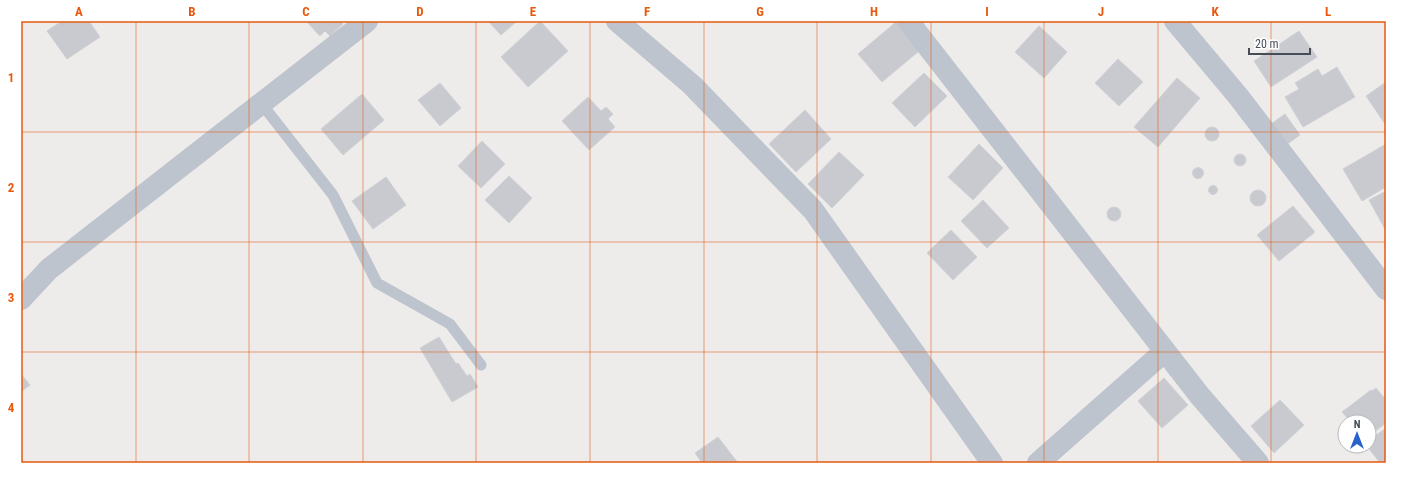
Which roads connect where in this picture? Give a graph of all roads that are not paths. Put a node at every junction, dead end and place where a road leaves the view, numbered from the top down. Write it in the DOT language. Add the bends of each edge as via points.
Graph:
graph roads {
  1 [pos="367,21"];
  2 [pos="618,21"];
  3 [pos="908,21"];
  4 [pos="1175,21"];
  5 [pos="262,103"];
  6 [pos="1386,289"];
  7 [pos="21,299"];
  8 [pos="1165,351"];
  9 [pos="481,365"];
  10 [pos="992,463"];
  11 [pos="1038,463"];
  12 [pos="1258,463"];
  1 -- 5 [label="street"];
  2 -- 10 [label="street" via="692,85 813,210"];
  3 -- 8 [label="street"];
  4 -- 6 [label="street" via="1238,96"];
  5 -- 7 [label="street" via="50,269"];
  5 -- 9 [label="lane" via="333,195 377,283 450,324"];
  8 -- 11 [label="street"];
  8 -- 12 [label="street"];
}
